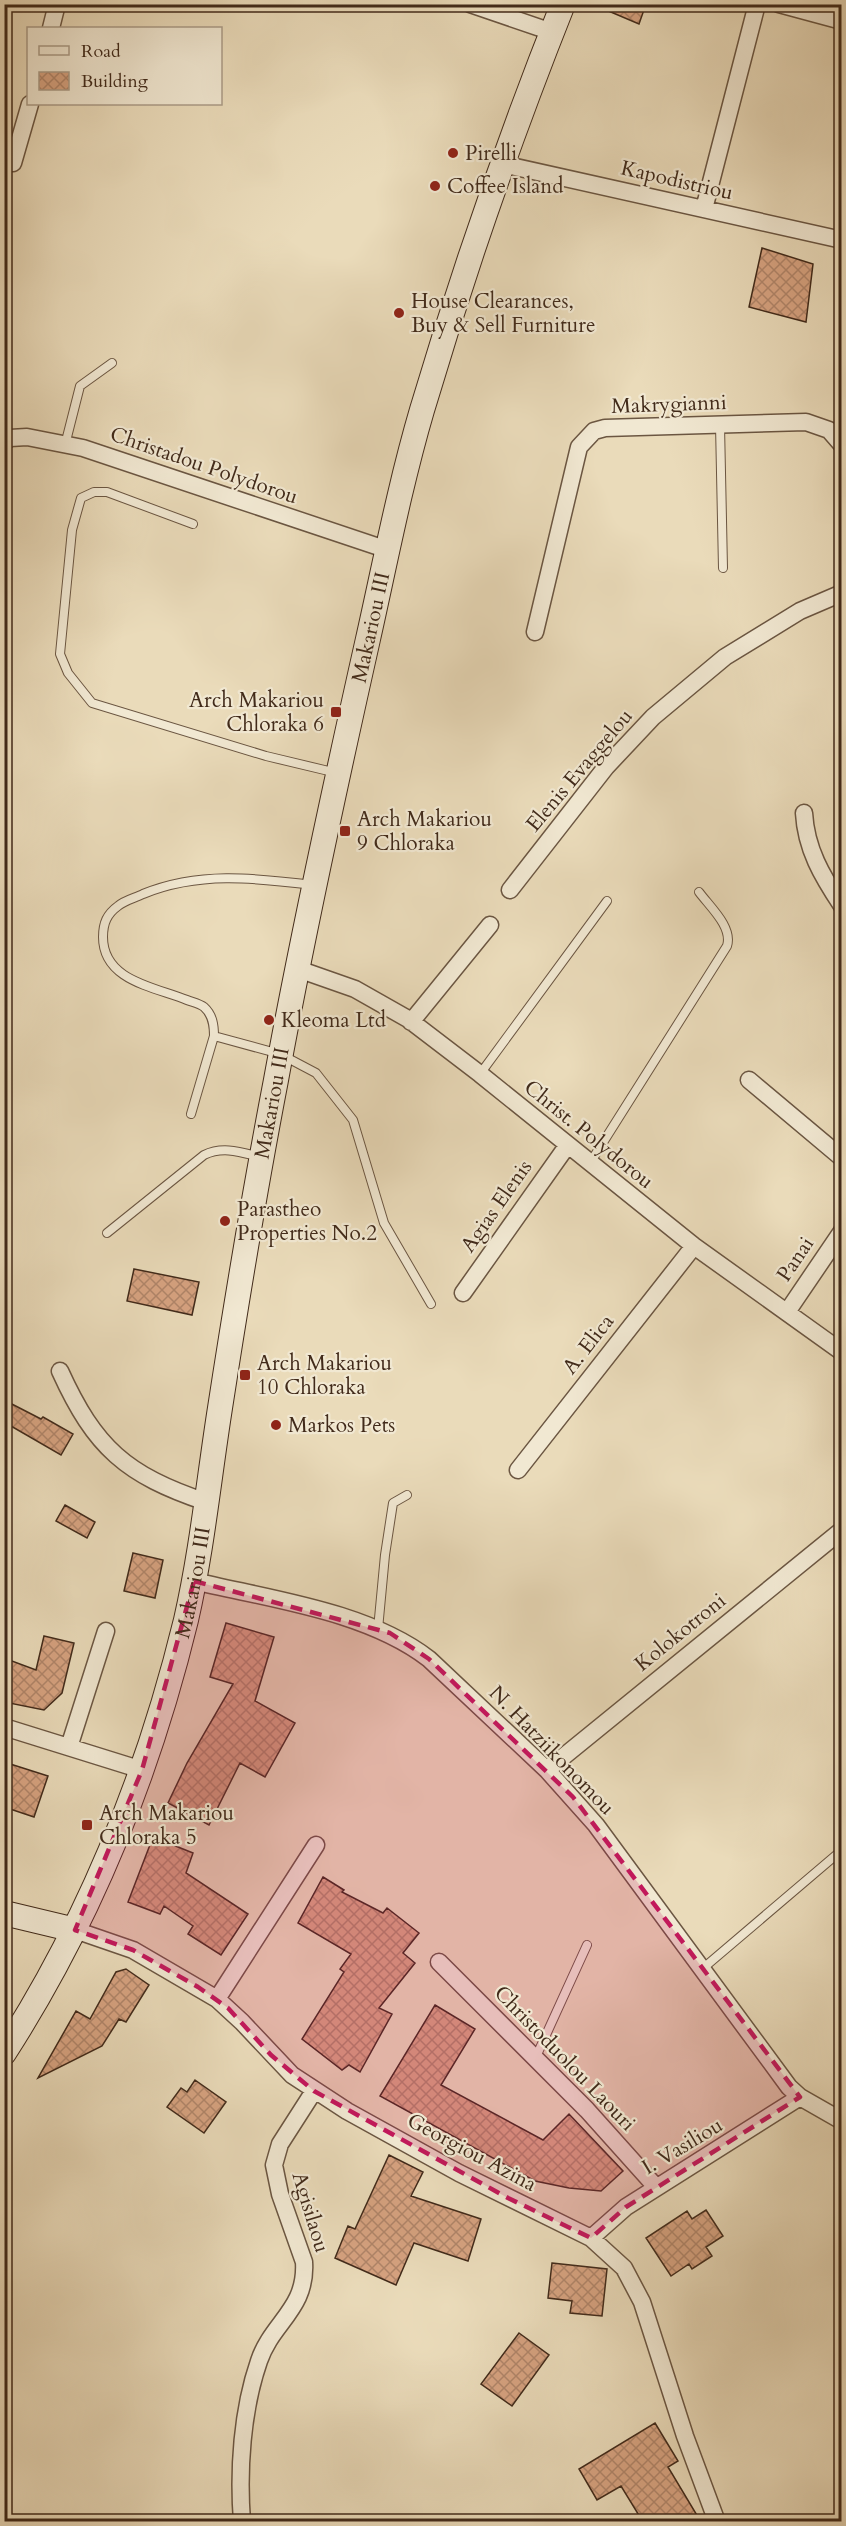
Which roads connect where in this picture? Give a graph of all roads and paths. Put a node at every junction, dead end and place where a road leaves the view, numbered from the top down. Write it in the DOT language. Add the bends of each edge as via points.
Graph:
graph roads {
  1 [pos="57,4"];
  2 [pos="470,4"];
  3 [pos="563,4"];
  4 [pos="757,4"];
  5 [pos="779,4"];
  6 [pos="842,21"];
  7 [pos="51,27"];
  8 [pos="552,32"];
  9 [pos="30,105"];
  10 [pos="13,163"];
  11 [pos="502,164"];
  12 [pos="704,209"];
  13 [pos="842,240"];
  14 [pos="112,363"];
  15 [pos="720,425"];
  16 [pos="4,442"];
  17 [pos="65,445"];
  18 [pos="842,446"];
  19 [pos="193,524"];
  20 [pos="388,550"];
  21 [pos="723,568"];
  22 [pos="842,593"];
  23 [pos="535,632"];
  24 [pos="338,773"];
  25 [pos="804,813"];
  26 [pos="314,885"];
  27 [pos="510,890"];
  28 [pos="699,892"];
  29 [pos="607,901"];
  30 [pos="842,906"];
  31 [pos="490,925"];
  32 [pos="297,969"];
  33 [pos="411,1022"];
  34 [pos="214,1036"];
  35 [pos="280,1054"];
  36 [pos="480,1074"];
  37 [pos="749,1080"];
  38 [pos="191,1114"];
  39 [pos="567,1146"];
  40 [pos="261,1157"];
  41 [pos="842,1158"];
  42 [pos="589,1163"];
  43 [pos="842,1231"];
  44 [pos="107,1233"];
  45 [pos="694,1246"];
  46 [pos="462,1293"];
  47 [pos="431,1304"];
  48 [pos="787,1312"];
  49 [pos="842,1352"];
  50 [pos="60,1371"];
  51 [pos="518,1470"];
  52 [pos="407,1495"];
  53 [pos="206,1502"];
  54 [pos="842,1530"];
  55 [pos="194,1581"];
  56 [pos="378,1629"];
  57 [pos="106,1631"];
  58 [pos="4,1728"];
  59 [pos="69,1747"];
  60 [pos="142,1770"];
  61 [pos="547,1770"];
  62 [pos="316,1845"];
  63 [pos="842,1850"];
  64 [pos="4,1913"];
  65 [pos="75,1930"];
  66 [pos="587,1945"];
  67 [pos="439,1962"];
  68 [pos="701,1970"];
  69 [pos="217,1999"];
  70 [pos="4,2053"];
  71 [pos="535,2059"];
  72 [pos="314,2091"];
  73 [pos="800,2097"];
  74 [pos="842,2121"];
  75 [pos="656,2187"];
  76 [pos="591,2238"];
  77 [pos="242,2522"];
  78 [pos="717,2522"];
  1 -- 7 [label="street"];
  2 -- 8 [label="street"];
  3 -- 8 [label="main road, Makariou III"];
  4 -- 12 [label="street"];
  5 -- 6 [label="street"];
  8 -- 11 [label="main road, Makariou III"];
  9 -- 10 [label="street"];
  11 -- 12 [label="street, Kapodistriou"];
  11 -- 20 [label="main road, Makariou III" via="421,415"];
  12 -- 13 [label="street, Kapodistriou"];
  14 -- 17 [label="lane" via="80,386"];
  15 -- 18 [label="street, Makrygianni" via="806,422 829,430"];
  15 -- 21 [label="lane"];
  15 -- 23 [label="street, Makrygianni" via="605,428 586,438 579,447"];
  16 -- 17 [label="street, Christadou Polydorou" via="27,437"];
  17 -- 20 [label="street, Christadou Polydorou"];
  19 -- 24 [label="lane" via="108,492 93,492 81,498 72,530 60,654 68,673 92,703 266,756"];
  20 -- 24 [label="main road, Makariou III"];
  22 -- 27 [label="street, Elenis Evaggelou" via="800,611 725,657 653,717 606,767"];
  24 -- 26 [label="main road, Makariou III"];
  25 -- 30 [label="street" via="812,855"];
  26 -- 32 [label="main road, Makariou III"];
  26 -- 34 [label="lane" via="238,876 199,879 162,886 120,904 109,915 103,925 103,941 108,960 117,971 133,981 204,1007 214,1024"];
  28 -- 42 [label="lane" via="726,927 730,938 727,946"];
  29 -- 36 [label="lane"];
  31 -- 33 [label="street"];
  32 -- 33 [label="street, Christ. Polydorou" via="355,989"];
  32 -- 35 [label="main road, Makariou III"];
  33 -- 36 [label="street, Christ. Polydorou"];
  34 -- 35 [label="lane"];
  34 -- 38 [label="lane"];
  35 -- 40 [label="main road, Makariou III"];
  35 -- 47 [label="lane" via="316,1072 353,1120 384,1223"];
  36 -- 39 [label="street, Christ. Polydorou"];
  37 -- 41 [label="street"];
  39 -- 42 [label="street, Christ. Polydorou"];
  39 -- 46 [label="street, Agias Elenis"];
  40 -- 44 [label="lane" via="216,1149"];
  40 -- 53 [label="main road, Makariou III"];
  42 -- 45 [label="street, Christ. Polydorou"];
  43 -- 48 [label="street, Panai"];
  45 -- 48 [label="street, Christ. Polydorou"];
  45 -- 51 [label="street, A. Elica"];
  48 -- 49 [label="street, Christ. Polydorou"];
  50 -- 53 [label="street" via="100,1442 166,1488"];
  52 -- 56 [label="lane" via="393,1503"];
  53 -- 55 [label="main road, Makariou III"];
  54 -- 61 [label="street, Kolokotroni"];
  55 -- 56 [label="street, N. Hatziikonomou"];
  55 -- 60 [label="main road, Makariou III"];
  56 -- 61 [label="street, N. Hatziikonomou" via="429,1659"];
  57 -- 59 [label="street"];
  58 -- 59 [label="street"];
  59 -- 60 [label="street"];
  60 -- 65 [label="main road, Makariou III"];
  61 -- 68 [label="street, N. Hatziikonomou" via="596,1825"];
  62 -- 69 [label="street"];
  63 -- 68 [label="lane"];
  64 -- 65 [label="main road"];
  65 -- 69 [label="street, Georgiou Azina" via="134,1950"];
  65 -- 70 [label="main road, Makariou III"];
  66 -- 71 [label="lane"];
  67 -- 71 [label="street, Christoduolou Laouri"];
  68 -- 73 [label="street, N. Hatziikonomou" via="770,2064"];
  69 -- 72 [label="street, Georgiou Azina" via="292,2075"];
  71 -- 75 [label="street, Christoduolou Laouri"];
  72 -- 76 [label="street, Georgiou Azina" via="459,2173"];
  72 -- 77 [label="street, Agisilaou" via="276,2154 276,2179 305,2274 297,2303 264,2349 254,2380 243,2451"];
  73 -- 74 [label="street, N. Hatziikonomou"];
  73 -- 75 [label="street, I. Vasiliou"];
  75 -- 76 [label="street, I. Vasiliou"];
  76 -- 78 [label="street, Georgiou Azina" via="624,2268 642,2302"];
}
